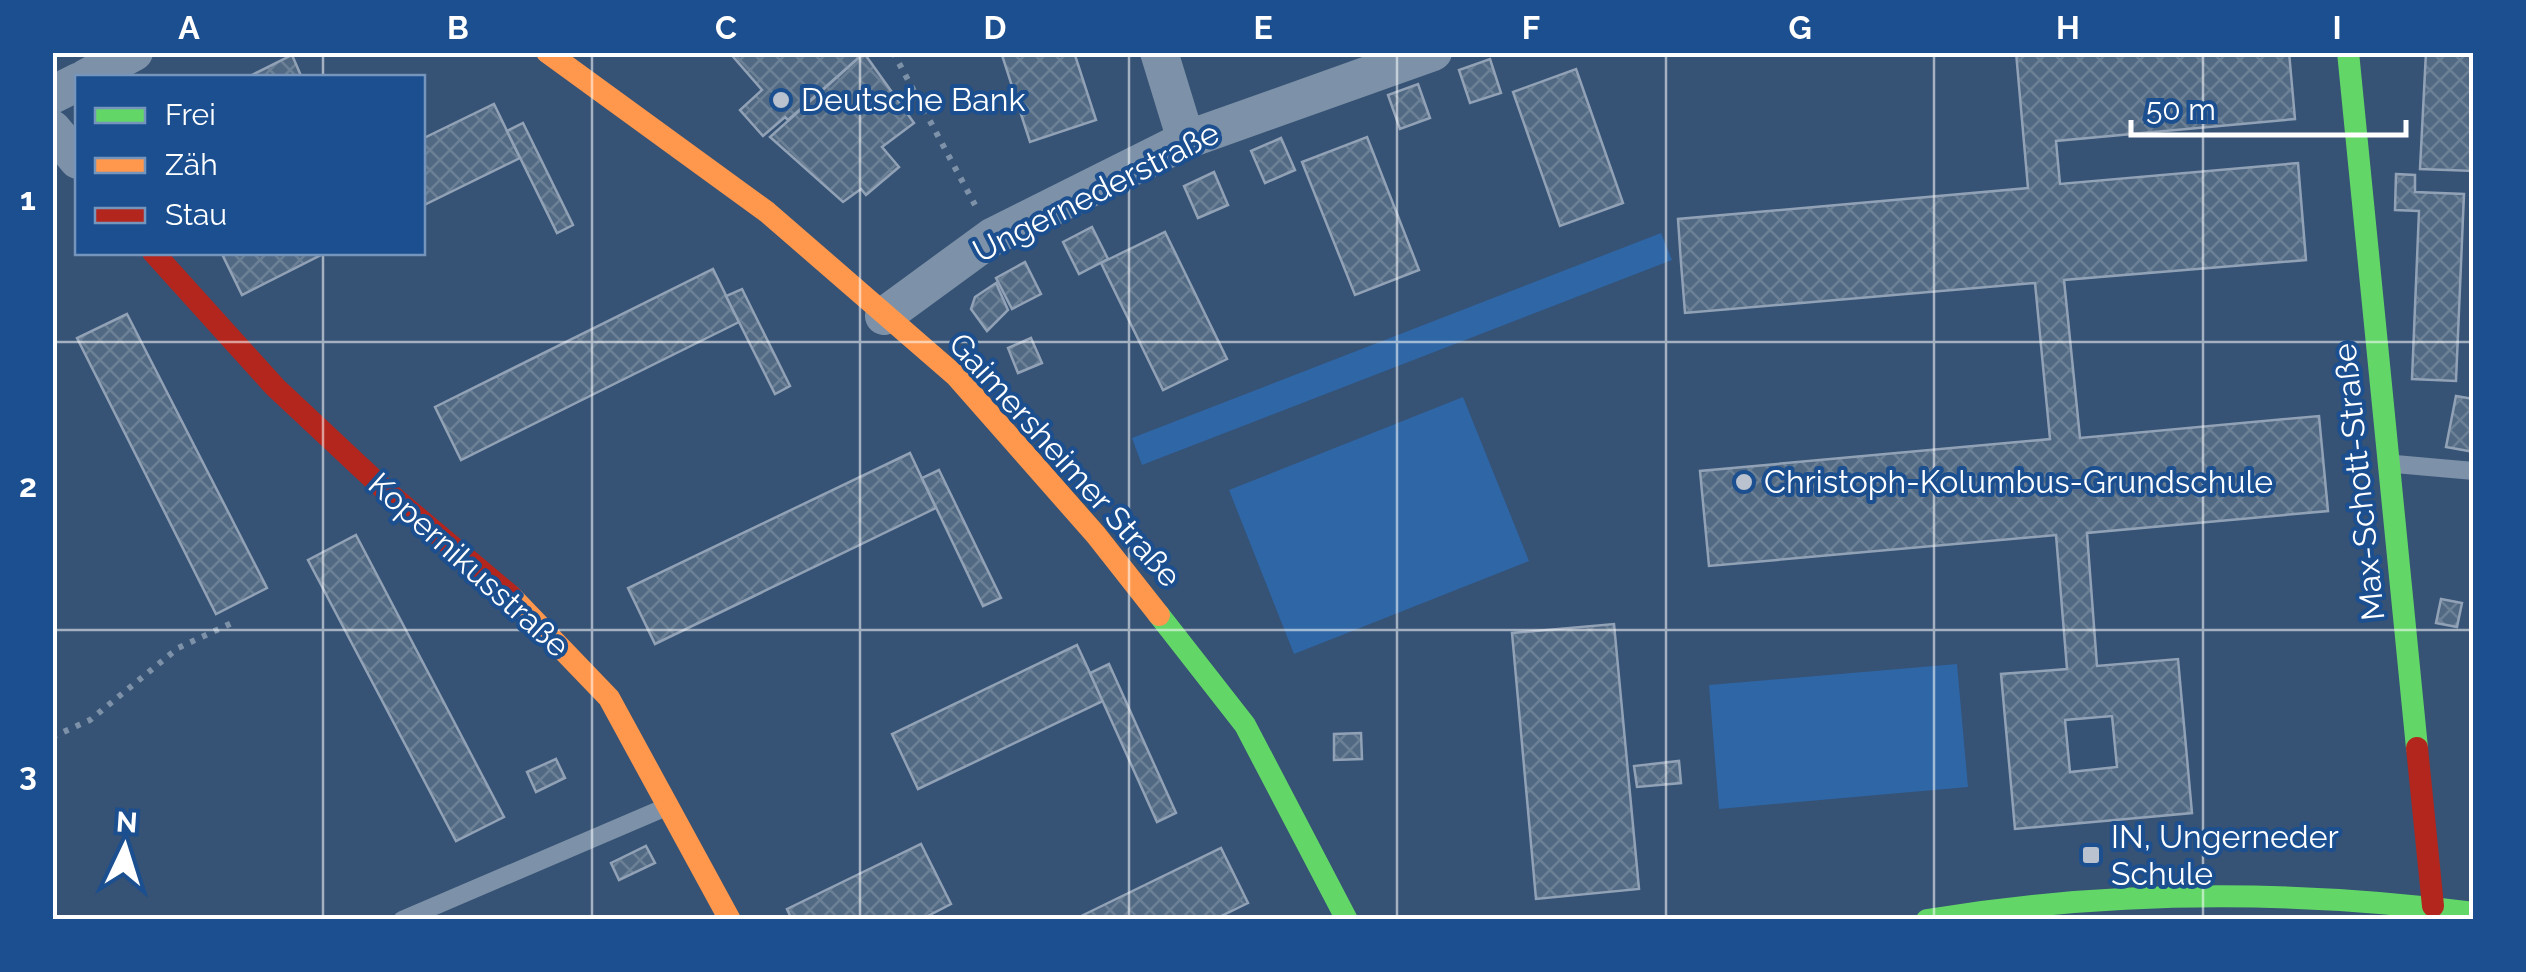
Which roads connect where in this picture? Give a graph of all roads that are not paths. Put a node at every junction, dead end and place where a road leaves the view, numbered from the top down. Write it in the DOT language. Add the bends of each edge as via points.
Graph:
graph roads {
  1 [pos="134,52"];
  2 [pos="547,52"];
  3 [pos="1160,52"];
  4 [pos="1433,52"];
  5 [pos="2348,52"];
  6 [pos="92,75"];
  7 [pos="75,84"];
  8 [pos="52,95"];
  9 [pos="52,129"];
  10 [pos="1186,140"];
  11 [pos="75,156"];
  12 [pos="156,255"];
  13 [pos="884,316"];
  14 [pos="2390,464"];
  15 [pos="2474,471"];
  16 [pos="668,806"];
  17 [pos="2432,906"];
  18 [pos="2474,912"];
  19 [pos="402,920"];
  20 [pos="730,920"];
  21 [pos="1347,920"];
  22 [pos="1927,920"];
  1 -- 6 [label="street"];
  2 -- 13 [label="street, Gaimersheimer Straße" via="766,212"];
  3 -- 10 [label="street"];
  4 -- 10 [label="street, Ungernederstraße"];
  5 -- 14 [label="street, Max-Schott-Straße"];
  7 -- 8 [label="street"];
  9 -- 11 [label="street"];
  10 -- 13 [label="street, Ungernederstraße" via="992,237"];
  12 -- 16 [label="street, Kopernikusstraße" via="275,387 524,607 609,698"];
  13 -- 21 [label="street, Gaimersheimer Straße" via="969,390 1096,535 1234,710"];
  14 -- 15 [label="lane"];
  14 -- 17 [label="street, Max-Schott-Straße"];
  16 -- 19 [label="lane"];
  16 -- 20 [label="street, Kopernikusstraße"];
  17 -- 18 [label="street"];
  17 -- 22 [label="street" via="2273,896 2114,899"];
}
